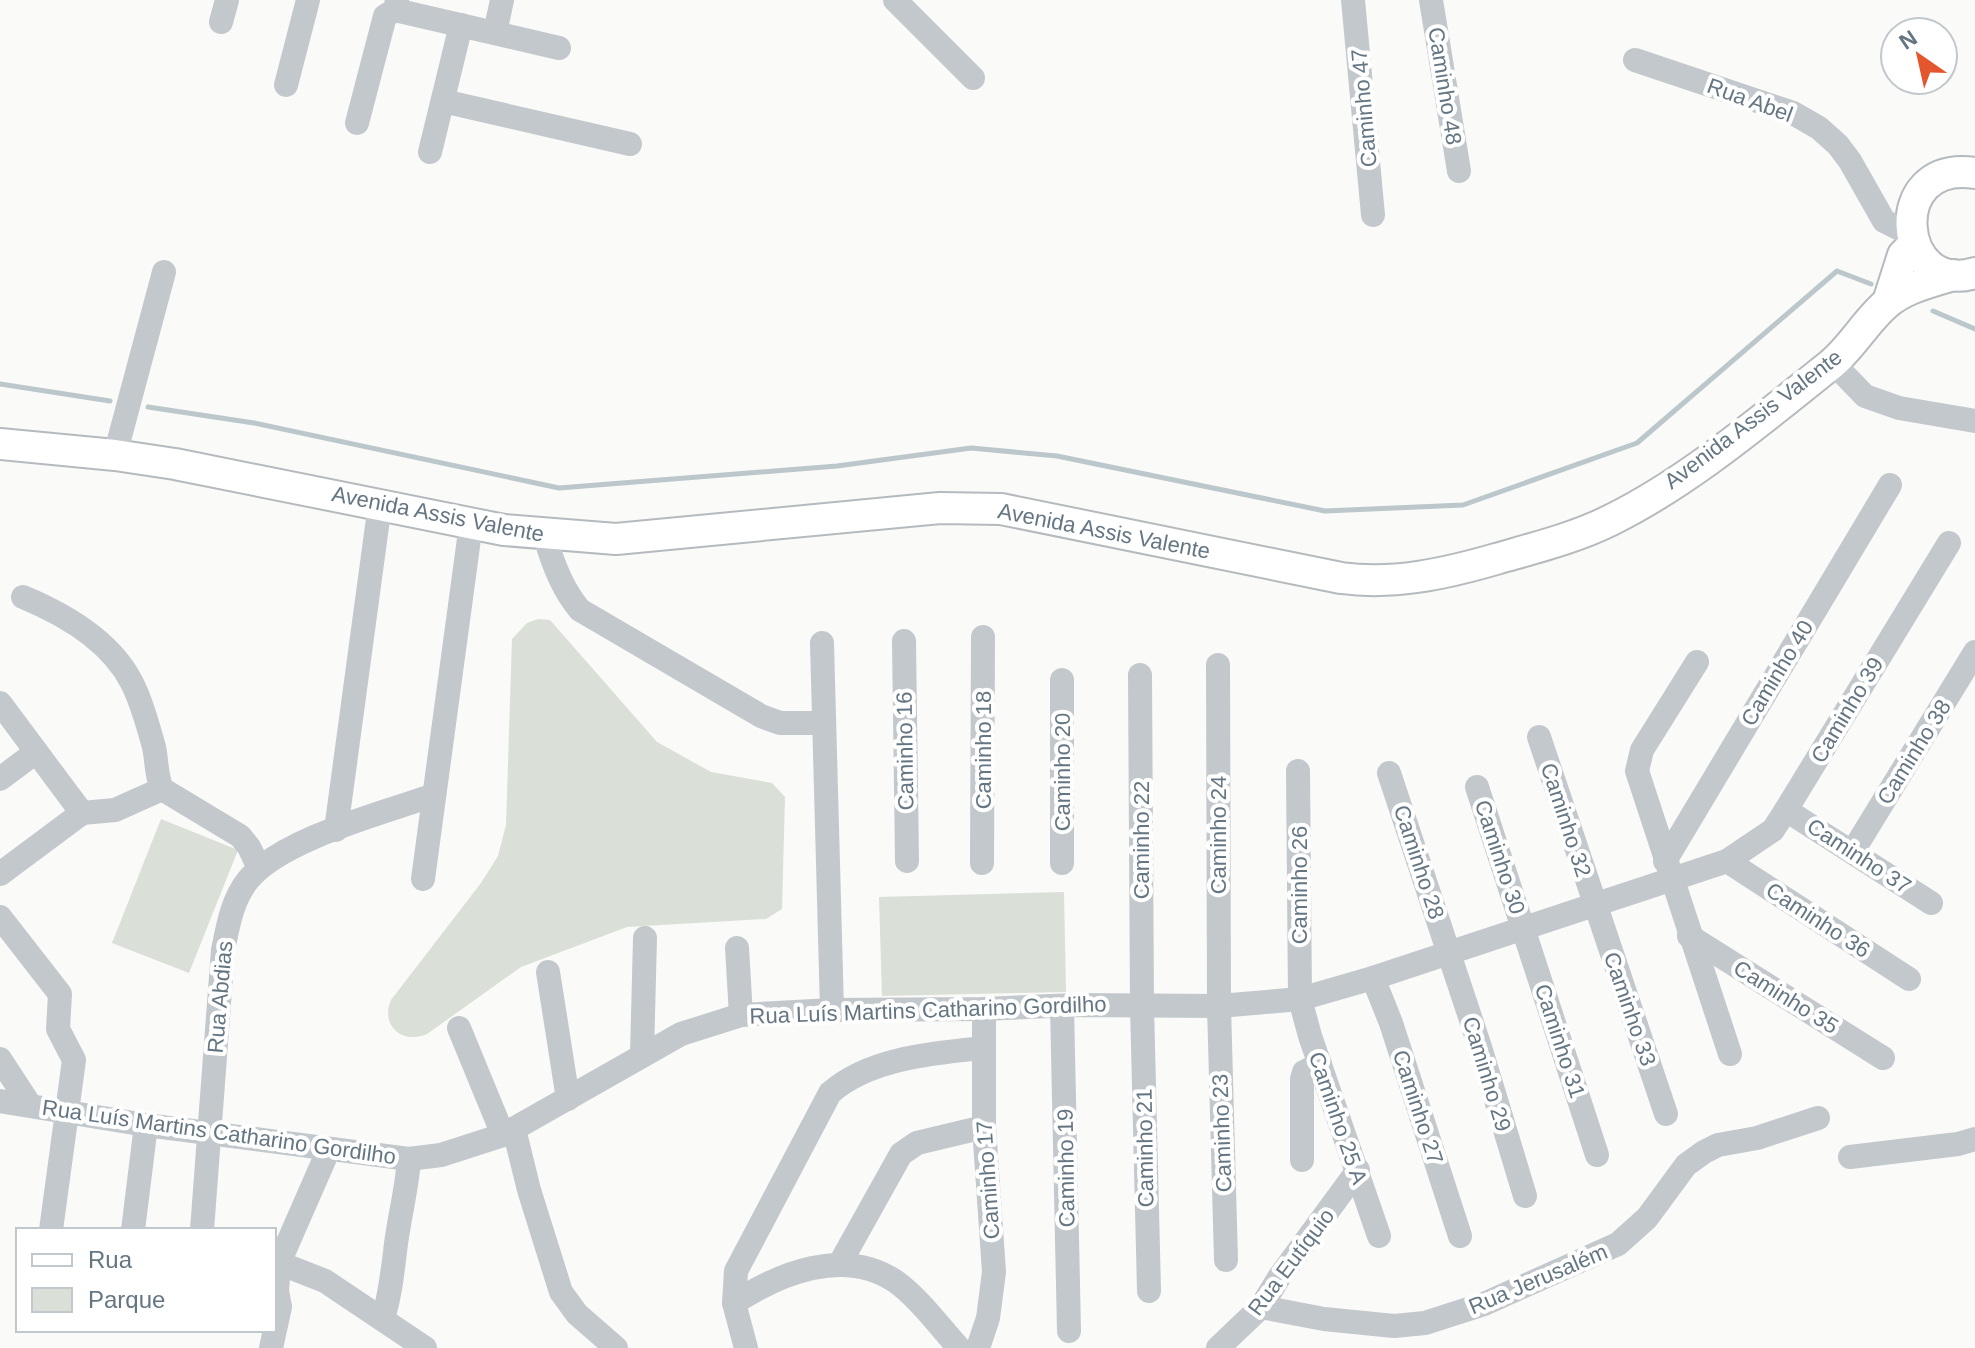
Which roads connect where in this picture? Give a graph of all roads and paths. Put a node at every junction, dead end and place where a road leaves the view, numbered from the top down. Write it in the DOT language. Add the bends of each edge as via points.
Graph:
graph roads {
  1 [pos="308,0"];
  2 [pos="502,0"];
  3 [pos="895,0"];
  4 [pos="1353,0"];
  5 [pos="1431,0"];
  6 [pos="396,5"];
  7 [pos="461,25"];
  8 [pos="495,33"];
  9 [pos="559,48"];
  10 [pos="1635,60"];
  11 [pos="973,78"];
  12 [pos="286,85"];
  13 [pos="443,101"];
  14 [pos="357,123"];
  15 [pos="630,144"];
  16 [pos="430,152"];
  17 [pos="1975,154"];
  18 [pos="1459,171"];
  19 [pos="1975,173"];
  20 [pos="1943,174"];
  21 [pos="1373,215"];
  22 [pos="1912,239"];
  23 [pos="164,272"];
  24 [pos="1964,274"];
  25 [pos="1888,302"];
  26 [pos="1833,363"];
  27 [pos="1975,421"];
  28 [pos="0,444"];
  29 [pos="115,455"];
  30 [pos="1890,485"];
  31 [pos="380,504"];
  32 [pos="471,524"];
  33 [pos="545,536"];
  34 [pos="1949,543"];
  35 [pos="23,597"];
  36 [pos="983,637"];
  37 [pos="904,641"];
  38 [pos="822,643"];
  39 [pos="1975,652"];
  40 [pos="1697,662"];
  41 [pos="1218,665"];
  42 [pos="1140,675"];
  43 [pos="1062,680"];
  44 [pos="0,703"];
  45 [pos="824,723"];
  46 [pos="1539,737"];
  47 [pos="36,752"];
  48 [pos="1298,771"];
  49 [pos="1389,773"];
  50 [pos="0,779"];
  51 [pos="161,787"];
  52 [pos="1477,787"];
  53 [pos="434,795"];
  54 [pos="1786,810"];
  55 [pos="82,813"];
  56 [pos="336,830"];
  57 [pos="1853,851"];
  58 [pos="907,861"];
  59 [pos="1727,861"];
  60 [pos="982,863"];
  61 [pos="1062,863"];
  62 [pos="259,868"];
  63 [pos="1668,869"];
  64 [pos="0,874"];
  65 [pos="423,879"];
  66 [pos="1594,903"];
  67 [pos="1931,903"];
  68 [pos="0,917"];
  69 [pos="1523,927"];
  70 [pos="1689,936"];
  71 [pos="645,938"];
  72 [pos="737,948"];
  73 [pos="1449,952"];
  74 [pos="548,972"];
  75 [pos="1373,978"];
  76 [pos="1909,979"];
  77 [pos="1300,999"];
  78 [pos="1142,1005"];
  79 [pos="1062,1006"];
  80 [pos="1219,1006"];
  81 [pos="984,1009"];
  82 [pos="832,1010"];
  83 [pos="741,1015"];
  84 [pos="459,1028"];
  85 [pos="984,1048"];
  86 [pos="1730,1054"];
  87 [pos="642,1055"];
  88 [pos="1883,1058"];
  89 [pos="0,1059"];
  90 [pos="1320,1064"];
  91 [pos="568,1099"];
  92 [pos="0,1101"];
  93 [pos="30,1105"];
  94 [pos="68,1111"];
  95 [pos="1666,1114"];
  96 [pos="1818,1118"];
  97 [pos="146,1125"];
  98 [pos="984,1127"];
  99 [pos="508,1132"];
  100 [pos="210,1134"];
  101 [pos="1975,1139"];
  102 [pos="328,1151"];
  103 [pos="1597,1155"];
  104 [pos="1850,1157"];
  105 [pos="409,1159"];
  106 [pos="1302,1160"];
  107 [pos="1358,1170"];
  108 [pos="1525,1196"];
  109 [pos="51,1228"];
  110 [pos="133,1228"];
  111 [pos="202,1228"];
  112 [pos="1379,1236"];
  113 [pos="1460,1236"];
  114 [pos="1226,1260"];
  115 [pos="279,1263"];
  116 [pos="839,1265"];
  117 [pos="1149,1291"];
  118 [pos="734,1303"];
  119 [pos="1261,1307"];
  120 [pos="383,1319"];
  121 [pos="276,1325"];
  122 [pos="1069,1331"];
  123 [pos="425,1348"];
  124 [pos="616,1348"];
  125 [pos="746,1348"];
  126 [pos="959,1348"];
  127 [pos="978,1348"];
  128 [pos="1218,1348"];
  1 -- 12 [label="street"];
  2 -- 8 [label="street"];
  3 -- 11 [label="street"];
  4 -- 21 [label="street, Caminho 47"];
  5 -- 18 [label="street, Caminho 48"];
  6 -- 7 [label="street"];
  6 -- 14 [label="street" via="385,16"];
  7 -- 8 [label="street"];
  7 -- 13 [label="street"];
  8 -- 9 [label="street"];
  10 -- 22 [label="street, Rua Abel" via="1793,113 1819,128 1850,161 1884,221"];
  13 -- 15 [label="street"];
  13 -- 16 [label="street"];
  17 -- 20 [label="main road"];
  19 -- 20 [label="main road"];
  20 -- 22 [label="main road, Avenida Assis Valente" via="1923,188 1911,209"];
  22 -- 24 [label="main road" via="1936,269"];
  22 -- 25 [label="main road, Avenida Assis Valente"];
  23 -- 29 [label="street"];
  24 -- 25 [label="main road, Avenida Assis Valente" via="1917,287"];
  25 -- 26 [label="main road, Avenida Assis Valente"];
  26 -- 27 [label="street" via="1865,396 1899,408"];
  26 -- 33 [label="main road, Avenida Assis Valente" via="1733,441 1608,522 1480,564 1401,580 1341,578 1001,509 940,508 627,539"];
  28 -- 29 [label="main road, Avenida Assis Valente"];
  29 -- 31 [label="main road, Avenida Assis Valente"];
  30 -- 63 [label="street, Caminho 40"];
  31 -- 32 [label="main road, Avenida Assis Valente"];
  31 -- 56 [label="street"];
  32 -- 33 [label="main road, Avenida Assis Valente"];
  32 -- 53 [label="street"];
  33 -- 45 [label="street" via="552,561 580,610 761,716 780,723"];
  34 -- 54 [label="street, Caminho 39"];
  35 -- 51 [label="street" via="71,621 124,669 136,691"];
  36 -- 60 [label="street, Caminho 18"];
  37 -- 58 [label="street, Caminho 16"];
  38 -- 45 [label="street"];
  39 -- 57 [label="street, Caminho 38"];
  40 -- 63 [label="street, Caminho 35" via="1638,759 1640,784"];
  41 -- 80 [label="street, Caminho 24"];
  42 -- 78 [label="street, Caminho 22"];
  43 -- 61 [label="street, Caminho 20"];
  44 -- 47 [label="street"];
  45 -- 82 [label="street"];
  46 -- 66 [label="street, Caminho 32"];
  47 -- 50 [label="street"];
  47 -- 55 [label="street"];
  48 -- 77 [label="street, Caminho 26"];
  49 -- 73 [label="street, Caminho 28"];
  51 -- 55 [label="street" via="115,810"];
  51 -- 62 [label="street" via="240,836"];
  52 -- 69 [label="street, Caminho 30"];
  53 -- 56 [label="street, Rua Abdias"];
  53 -- 65 [label="street"];
  54 -- 57 [label="street, Caminho 37"];
  54 -- 59 [label="street, Caminho 39" via="1768,834"];
  55 -- 64 [label="street"];
  56 -- 62 [label="street, Rua Abdias"];
  57 -- 67 [label="street, Caminho 37"];
  59 -- 63 [label="street, Rua Luís Martins Catharino Gordilho"];
  59 -- 76 [label="street, Caminho 36"];
  62 -- 100 [label="street, Rua Abdias" via="237,898 223,950"];
  63 -- 66 [label="street, Rua Luís Martins Catharino Gordilho"];
  63 -- 70 [label="street, Caminho 35"];
  66 -- 69 [label="street, Rua Luís Martins Catharino Gordilho"];
  66 -- 95 [label="street, Caminho 33"];
  68 -- 94 [label="street" via="60,994 58,1029 74,1060"];
  69 -- 73 [label="street, Rua Luís Martins Catharino Gordilho"];
  69 -- 103 [label="street, Caminho 31"];
  70 -- 86 [label="street, Caminho 35"];
  70 -- 88 [label="street, Caminho 35"];
  71 -- 87 [label="street"];
  72 -- 83 [label="street"];
  73 -- 75 [label="street, Rua Luís Martins Catharino Gordilho"];
  73 -- 108 [label="street, Caminho 29"];
  74 -- 91 [label="street"];
  75 -- 77 [label="street, Rua Luís Martins Catharino Gordilho"];
  75 -- 113 [label="street, Caminho 27"];
  77 -- 80 [label="street, Rua Luís Martins Catharino Gordilho"];
  77 -- 90 [label="street, Caminho 25 A"];
  78 -- 79 [label="street, Rua Luís Martins Catharino Gordilho"];
  78 -- 80 [label="street, Rua Luís Martins Catharino Gordilho"];
  78 -- 117 [label="street, Caminho 21"];
  79 -- 81 [label="street, Rua Luís Martins Catharino Gordilho"];
  79 -- 122 [label="street, Caminho 19"];
  80 -- 114 [label="street, Caminho 23"];
  81 -- 82 [label="street, Rua Luís Martins Catharino Gordilho"];
  81 -- 85 [label="street, Caminho 17"];
  82 -- 83 [label="street, Rua Luís Martins Catharino Gordilho"];
  83 -- 87 [label="street, Rua Luís Martins Catharino Gordilho" via="681,1034"];
  84 -- 99 [label="street"];
  85 -- 98 [label="street, Caminho 17"];
  85 -- 118 [label="street" via="918,1055 850,1078 830,1093 739,1260"];
  87 -- 91 [label="street, Rua Luís Martins Catharino Gordilho"];
  89 -- 93 [label="street"];
  90 -- 106 [label="street" via="1304,1072 1302,1079"];
  90 -- 107 [label="street, Caminho 25 A"];
  91 -- 99 [label="street, Rua Luís Martins Catharino Gordilho"];
  92 -- 93 [label="street, Rua Luís Martins Catharino Gordilho"];
  93 -- 94 [label="street, Rua Luís Martins Catharino Gordilho"];
  94 -- 97 [label="street, Rua Luís Martins Catharino Gordilho"];
  94 -- 109 [label="street"];
  96 -- 119 [label="street, Rua Jerusalém" via="1704,1152 1686,1165 1647,1218 1618,1244 1484,1304 1425,1323 1394,1326"];
  97 -- 100 [label="street, Rua Luís Martins Catharino Gordilho"];
  97 -- 110 [label="street"];
  98 -- 116 [label="street" via="917,1143 901,1154"];
  98 -- 127 [label="street, Caminho 17" via="994,1272"];
  99 -- 105 [label="street, Rua Luís Martins Catharino Gordilho" via="441,1155"];
  99 -- 124 [label="street" via="561,1292 577,1314"];
  100 -- 102 [label="street, Rua Luís Martins Catharino Gordilho"];
  100 -- 111 [label="street, Rua Abdias"];
  101 -- 104 [label="street"];
  102 -- 105 [label="street, Rua Luís Martins Catharino Gordilho"];
  102 -- 115 [label="street"];
  105 -- 120 [label="street"];
  107 -- 112 [label="street, Caminho 25 A"];
  107 -- 119 [label="street, Rua Eutíquio"];
  115 -- 120 [label="street" via="325,1281"];
  115 -- 121 [label="street"];
  116 -- 118 [label="street" via="791,1273"];
  116 -- 126 [label="street" via="875,1271 895,1282"];
  118 -- 125 [label="street"];
  119 -- 128 [label="street, Rua Eutíquio"];
  120 -- 123 [label="street"];
}
